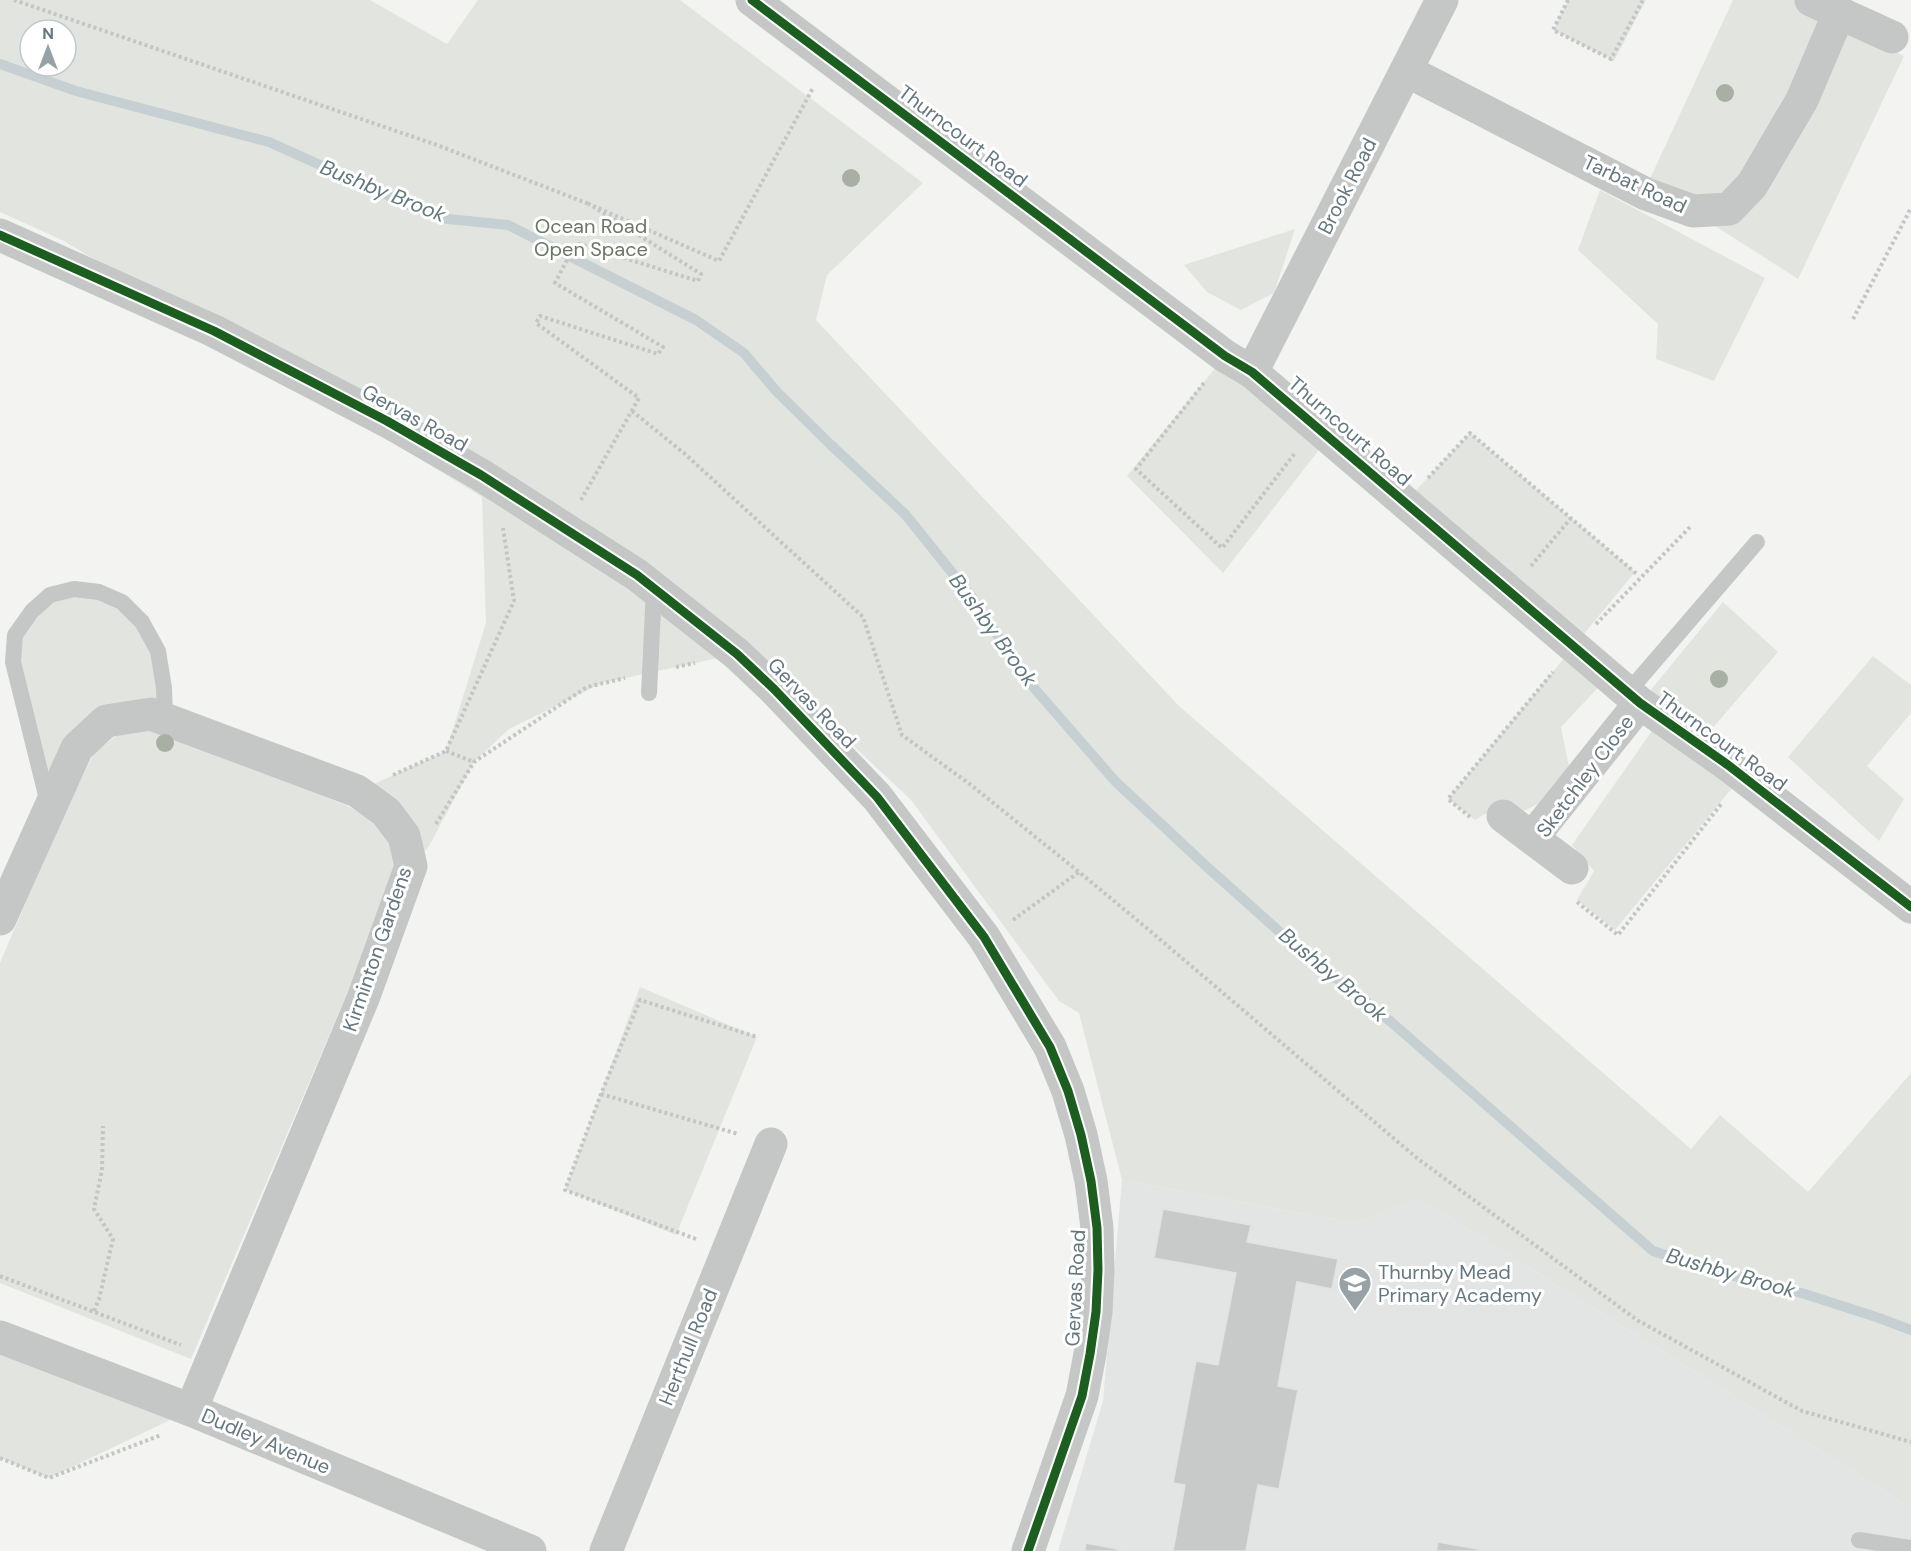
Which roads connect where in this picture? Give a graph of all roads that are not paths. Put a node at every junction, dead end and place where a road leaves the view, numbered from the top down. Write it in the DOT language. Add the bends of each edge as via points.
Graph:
graph roads {
  1 [pos="752,0"];
  2 [pos="1430,4"];
  3 [pos="1825,7"];
  4 [pos="1892,37"];
  5 [pos="1407,71"];
  6 [pos="0,235"];
  7 [pos="1238,364"];
  8 [pos="1757,542"];
  9 [pos="654,589"];
  10 [pos="649,693"];
  11 [pos="1634,698"];
  12 [pos="165,719"];
  13 [pos="50,808"];
  14 [pos="1503,816"];
  15 [pos="1532,838"];
  16 [pos="1572,868"];
  17 [pos="1911,907"];
  18 [pos="0,919"];
  19 [pos="771,1144"];
  20 [pos="0,1337"];
  21 [pos="199,1413"];
  22 [pos="1859,1540"];
  23 [pos="1911,1548"];
  24 [pos="530,1551"];
  25 [pos="606,1551"];
  26 [pos="1028,1551"];
  1 -- 7 [label="street, Thurncourt Road"];
  2 -- 5 [label="street, Brook Road"];
  3 -- 4 [label="street"];
  3 -- 5 [label="street, Tarbat Road" via="1802,100 1752,185 1729,210 1693,211 1646,194"];
  5 -- 7 [label="street, Brook Road"];
  6 -- 9 [label="street, Gervas Road" via="214,331 387,421 496,485"];
  7 -- 11 [label="street, Thurncourt Road"];
  8 -- 11 [label="lane"];
  9 -- 10 [label="lane"];
  9 -- 26 [label="street, Gervas Road" via="737,654 877,797 984,937 1050,1047 1068,1091 1086,1158 1097,1228 1096,1312 1082,1395"];
  11 -- 15 [label="street, Sketchley Close"];
  11 -- 17 [label="street, Thurncourt Road" via="1728,765"];
  12 -- 13 [label="street, Kirminton Gardens" via="151,714 106,721 77,748"];
  12 -- 13 [label="lane" via="158,651 142,622 122,602 99,592 74,589 50,595 32,611 15,635 13,662"];
  12 -- 21 [label="street, Kirminton Gardens" via="357,791 386,812 404,836 411,866 364,996 213,1357"];
  13 -- 18 [label="street, Kirminton Gardens"];
  14 -- 15 [label="street"];
  15 -- 16 [label="street, Sketchley Close"];
  19 -- 25 [label="street, Herthull Road"];
  20 -- 21 [label="street, Dudley Avenue"];
  21 -- 24 [label="street, Dudley Avenue"];
  22 -- 23 [label="lane"];
}
